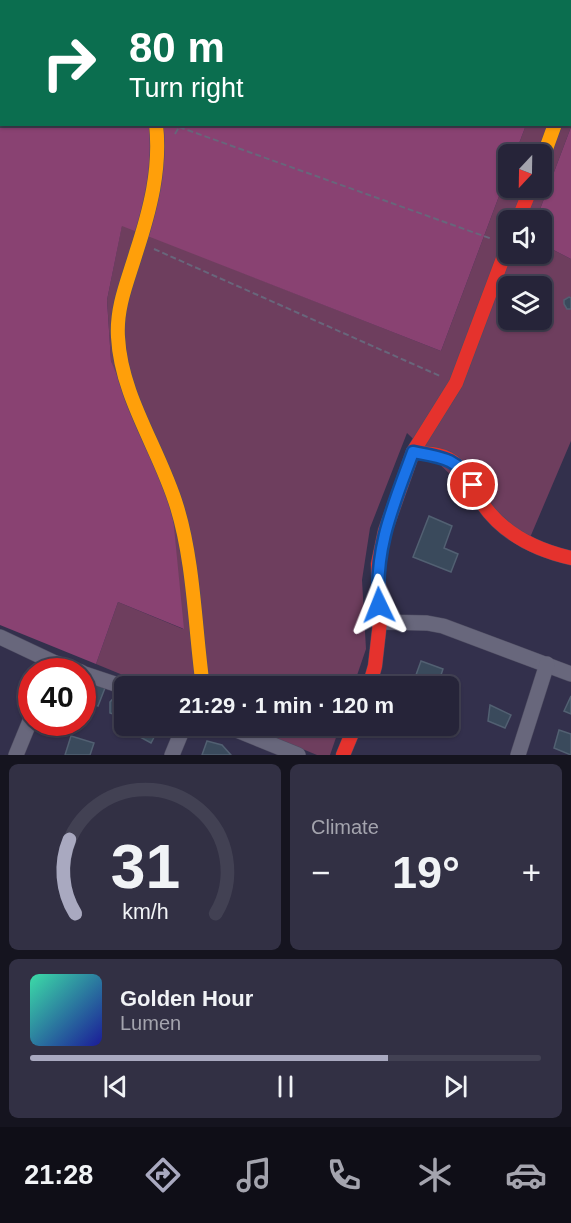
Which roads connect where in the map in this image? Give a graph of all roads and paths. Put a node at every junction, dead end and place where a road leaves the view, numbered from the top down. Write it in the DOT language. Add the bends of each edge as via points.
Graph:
graph roads {
  1 [pos="156,126"];
  2 [pos="554,126"];
  3 [pos="179,127"];
  4 [pos="548,144"];
  5 [pos="498,241"];
  6 [pos="140,242"];
  7 [pos="498,258"];
  8 [pos="456,383"];
  9 [pos="413,452"];
  10 [pos="571,558"];
  11 [pos="380,622"];
  12 [pos="0,637"];
  13 [pos="36,658"];
  14 [pos="547,664"];
  15 [pos="571,674"];
  16 [pos="202,676"];
  17 [pos="372,676"];
  18 [pos="96,677"];
  19 [pos="114,683"];
  20 [pos="24,736"];
  21 [pos="180,736"];
  22 [pos="251,736"];
  23 [pos="351,736"];
  24 [pos="16,755"];
  25 [pos="172,755"];
  26 [pos="298,755"];
  27 [pos="343,755"];
  28 [pos="518,755"];
  1 -- 6 [label="street" via="155,182"];
  2 -- 4 [label="street"];
  3 -- 5 [label="path"];
  6 -- 8 [label="path"];
  6 -- 16 [label="street" via="126,279 118,338 126,375 177,506 186,542"];
  7 -- 8 [label="street"];
  8 -- 9 [label="street"];
  9 -- 10 [label="street" via="447,458 465,471 493,518 506,529 535,546"];
  9 -- 11 [label="street" via="385,531 378,564"];
  11 -- 14 [label="street" via="443,626"];
  11 -- 17 [label="street"];
  12 -- 13 [label="street"];
  14 -- 15 [label="street"];
  14 -- 28 [label="street"];
  18 -- 19 [label="street"];
  20 -- 24 [label="street"];
  21 -- 25 [label="street"];
  22 -- 26 [label="street"];
  23 -- 27 [label="street"];
}
